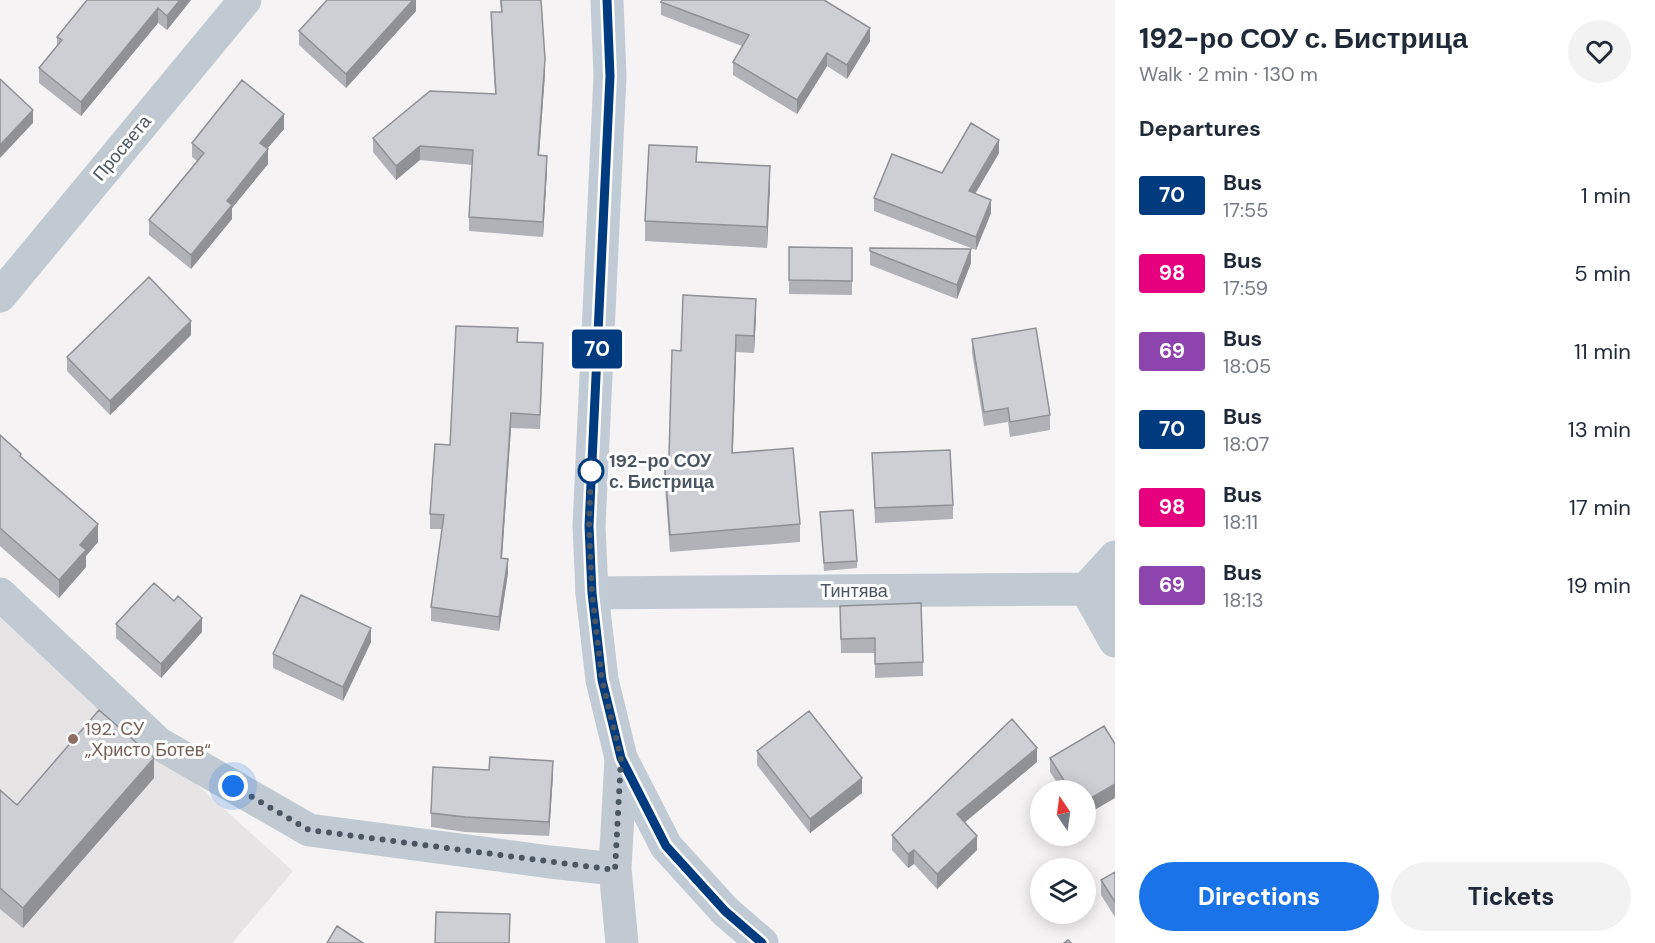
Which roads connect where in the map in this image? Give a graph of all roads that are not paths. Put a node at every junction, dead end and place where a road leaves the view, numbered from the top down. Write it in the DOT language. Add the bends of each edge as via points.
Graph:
graph roads {
  1 [pos="245,0"];
  2 [pos="607,0"];
  3 [pos="0,296"];
  4 [pos="1115,557"];
  5 [pos="1100,591"];
  6 [pos="592,593"];
  7 [pos="0,594"];
  8 [pos="1115,641"];
  9 [pos="621,758"];
  10 [pos="615,870"];
  11 [pos="622,943"];
  12 [pos="762,943"];
  1 -- 3 [label="street, Просвета"];
  2 -- 6 [label="street" via="610,76 589,526"];
  4 -- 5 [label="street"];
  5 -- 6 [label="street, Тинтява"];
  5 -- 8 [label="street"];
  6 -- 9 [label="street" via="602,680"];
  7 -- 10 [label="street" via="158,742 309,830"];
  9 -- 10 [label="street"];
  9 -- 12 [label="street" via="666,846 725,911"];
  10 -- 11 [label="street"];
}
